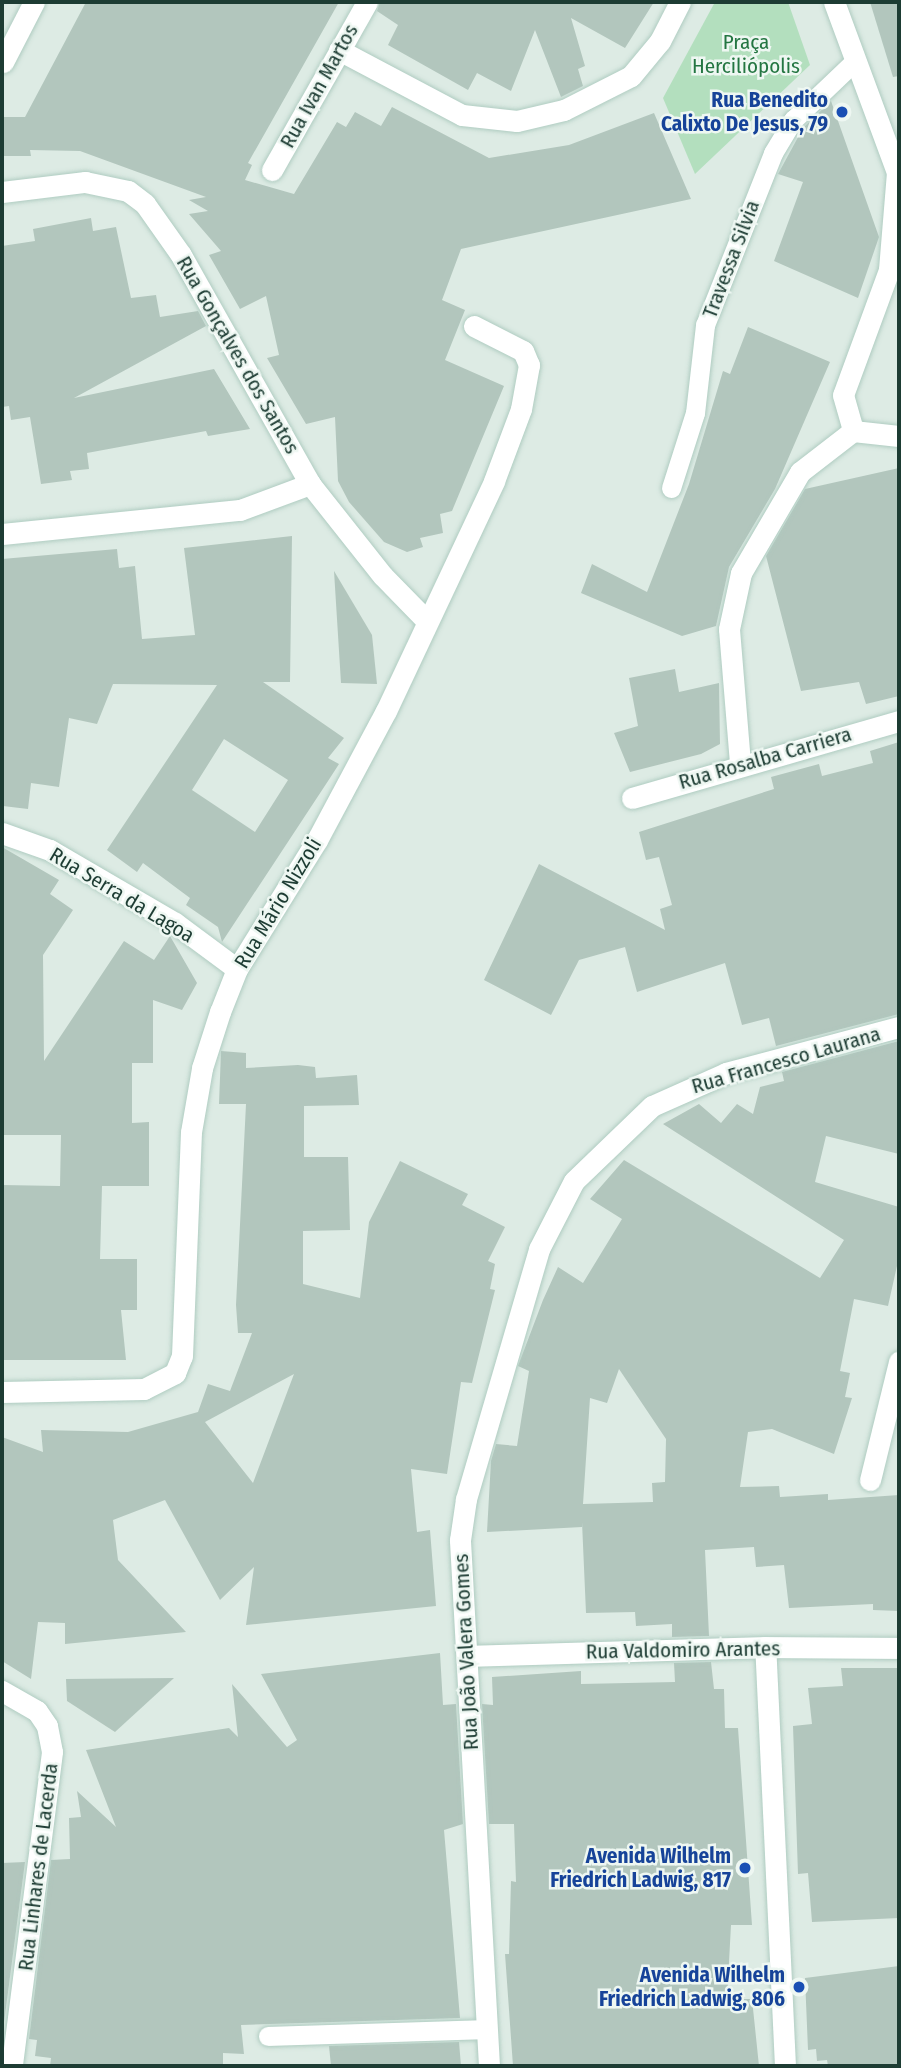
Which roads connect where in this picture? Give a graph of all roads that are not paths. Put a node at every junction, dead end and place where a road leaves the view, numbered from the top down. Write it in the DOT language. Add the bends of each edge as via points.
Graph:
graph roads {
  1 [pos="34,2"];
  2 [pos="367,2"];
  3 [pos="681,2"];
  4 [pos="834,2"];
  5 [pos="340,50"];
  6 [pos="855,61"];
  7 [pos="3,62"];
  8 [pos="272,170"];
  9 [pos="898,172"];
  10 [pos="2,192"];
  11 [pos="474,326"];
  12 [pos="853,431"];
  13 [pos="899,436"];
  14 [pos="310,484"];
  15 [pos="671,488"];
  16 [pos="2,534"];
  17 [pos="426,620"];
  18 [pos="899,721"];
  19 [pos="740,763"];
  20 [pos="632,798"];
  21 [pos="2,833"];
  22 [pos="237,969"];
  23 [pos="899,1027"];
  24 [pos="539,1249"];
  25 [pos="899,1362"];
  26 [pos="2,1392"];
  27 [pos="870,1480"];
  28 [pos="765,1647"];
  29 [pos="899,1648"];
  30 [pos="467,1656"];
  31 [pos="2,1691"];
  32 [pos="487,2029"];
  33 [pos="268,2036"];
  34 [pos="12,2066"];
  35 [pos="489,2066"];
  36 [pos="785,2066"];
  1 -- 7 [label="street"];
  2 -- 5 [label="street, Rua Ivan Martos"];
  3 -- 5 [label="street" via="660,41 631,76 564,110 517,121 462,115"];
  4 -- 6 [label="street"];
  5 -- 8 [label="street, Rua Ivan Martos"];
  6 -- 9 [label="street"];
  6 -- 15 [label="lane, Travessa Silvia" via="793,120 773,153 705,325 695,413"];
  9 -- 12 [label="street" via="890,270 843,395"];
  10 -- 14 [label="street, Rua Gonçalves dos Santos" via="85,182 128,191 145,204 181,255"];
  11 -- 17 [label="street, Rua Mário Nizzoli" via="523,351 527,383 494,481"];
  12 -- 13 [label="street"];
  12 -- 19 [label="street" via="800,472 741,573 729,629"];
  14 -- 16 [label="street" via="240,510"];
  14 -- 17 [label="street, Rua Gonçalves dos Santos" via="383,576"];
  17 -- 22 [label="street, Rua Mário Nizzoli" via="363,756"];
  18 -- 19 [label="street, Rua Rosalba Carriera"];
  19 -- 20 [label="street, Rua Rosalba Carriera"];
  21 -- 22 [label="street, Rua Serra da Lagoa" via="50,850 175,923"];
  22 -- 26 [label="street, Rua Mário Nizzoli" via="202,1068 191,1132 183,1343 175,1373 144,1389"];
  23 -- 24 [label="street, Rua Francesco Laurana" via="726,1073 652,1106 574,1181"];
  24 -- 30 [label="street, Rua João Valera Gomes" via="466,1499 460,1575"];
  25 -- 27 [label="street"];
  28 -- 29 [label="street, Rua Valdomiro Arantes"];
  28 -- 30 [label="street, Rua Valdomiro Arantes"];
  28 -- 36 [label="street"];
  30 -- 32 [label="street, Rua João Valera Gomes"];
  31 -- 34 [label="street, Rua Linhares de Lacerda" via="37,1711 47,1726 52,1752"];
  32 -- 33 [label="lane"];
  32 -- 35 [label="street, Rua João Valera Gomes"];
}
